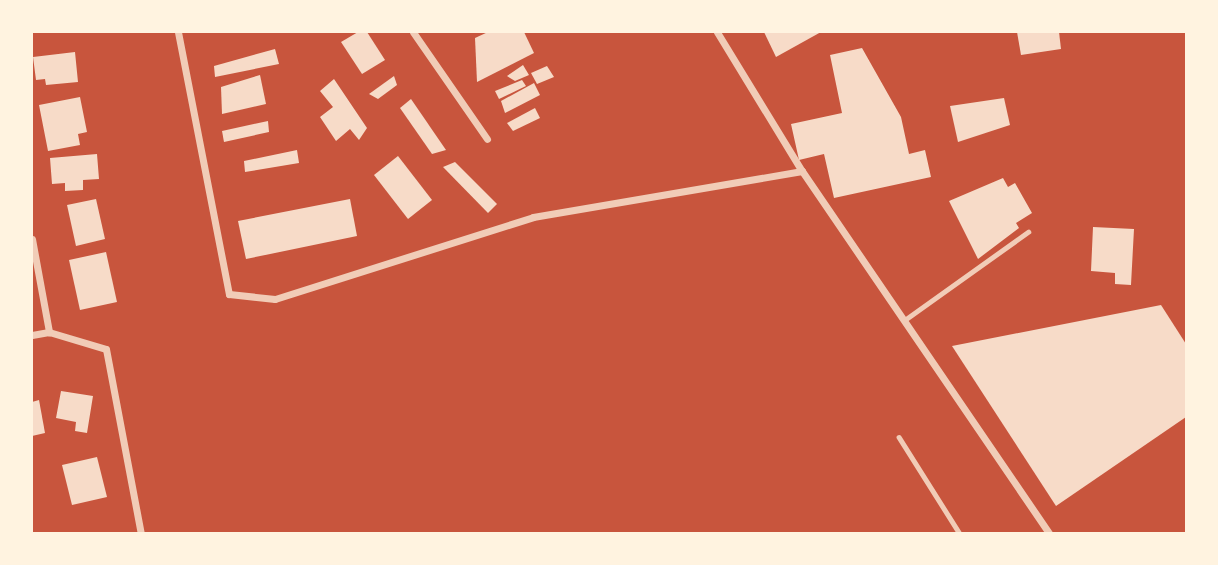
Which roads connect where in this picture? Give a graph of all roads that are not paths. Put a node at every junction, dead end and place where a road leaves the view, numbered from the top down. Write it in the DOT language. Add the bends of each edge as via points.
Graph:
graph roads {
  1 [pos="178,32"];
  2 [pos="413,32"];
  3 [pos="717,32"];
  4 [pos="486,139"];
  5 [pos="802,171"];
  6 [pos="1028,232"];
  7 [pos="32,239"];
  8 [pos="906,319"];
  9 [pos="49,332"];
  10 [pos="32,335"];
  11 [pos="899,436"];
  12 [pos="141,534"];
  13 [pos="960,534"];
  14 [pos="1050,534"];
  1 -- 5 [label="street" via="229,294 275,299 533,217"];
  2 -- 4 [label="street"];
  3 -- 5 [label="street"];
  5 -- 8 [label="street"];
  6 -- 8 [label="lane"];
  7 -- 9 [label="street"];
  8 -- 14 [label="street"];
  9 -- 10 [label="street"];
  9 -- 12 [label="street" via="106,349"];
  11 -- 13 [label="lane"];
}
